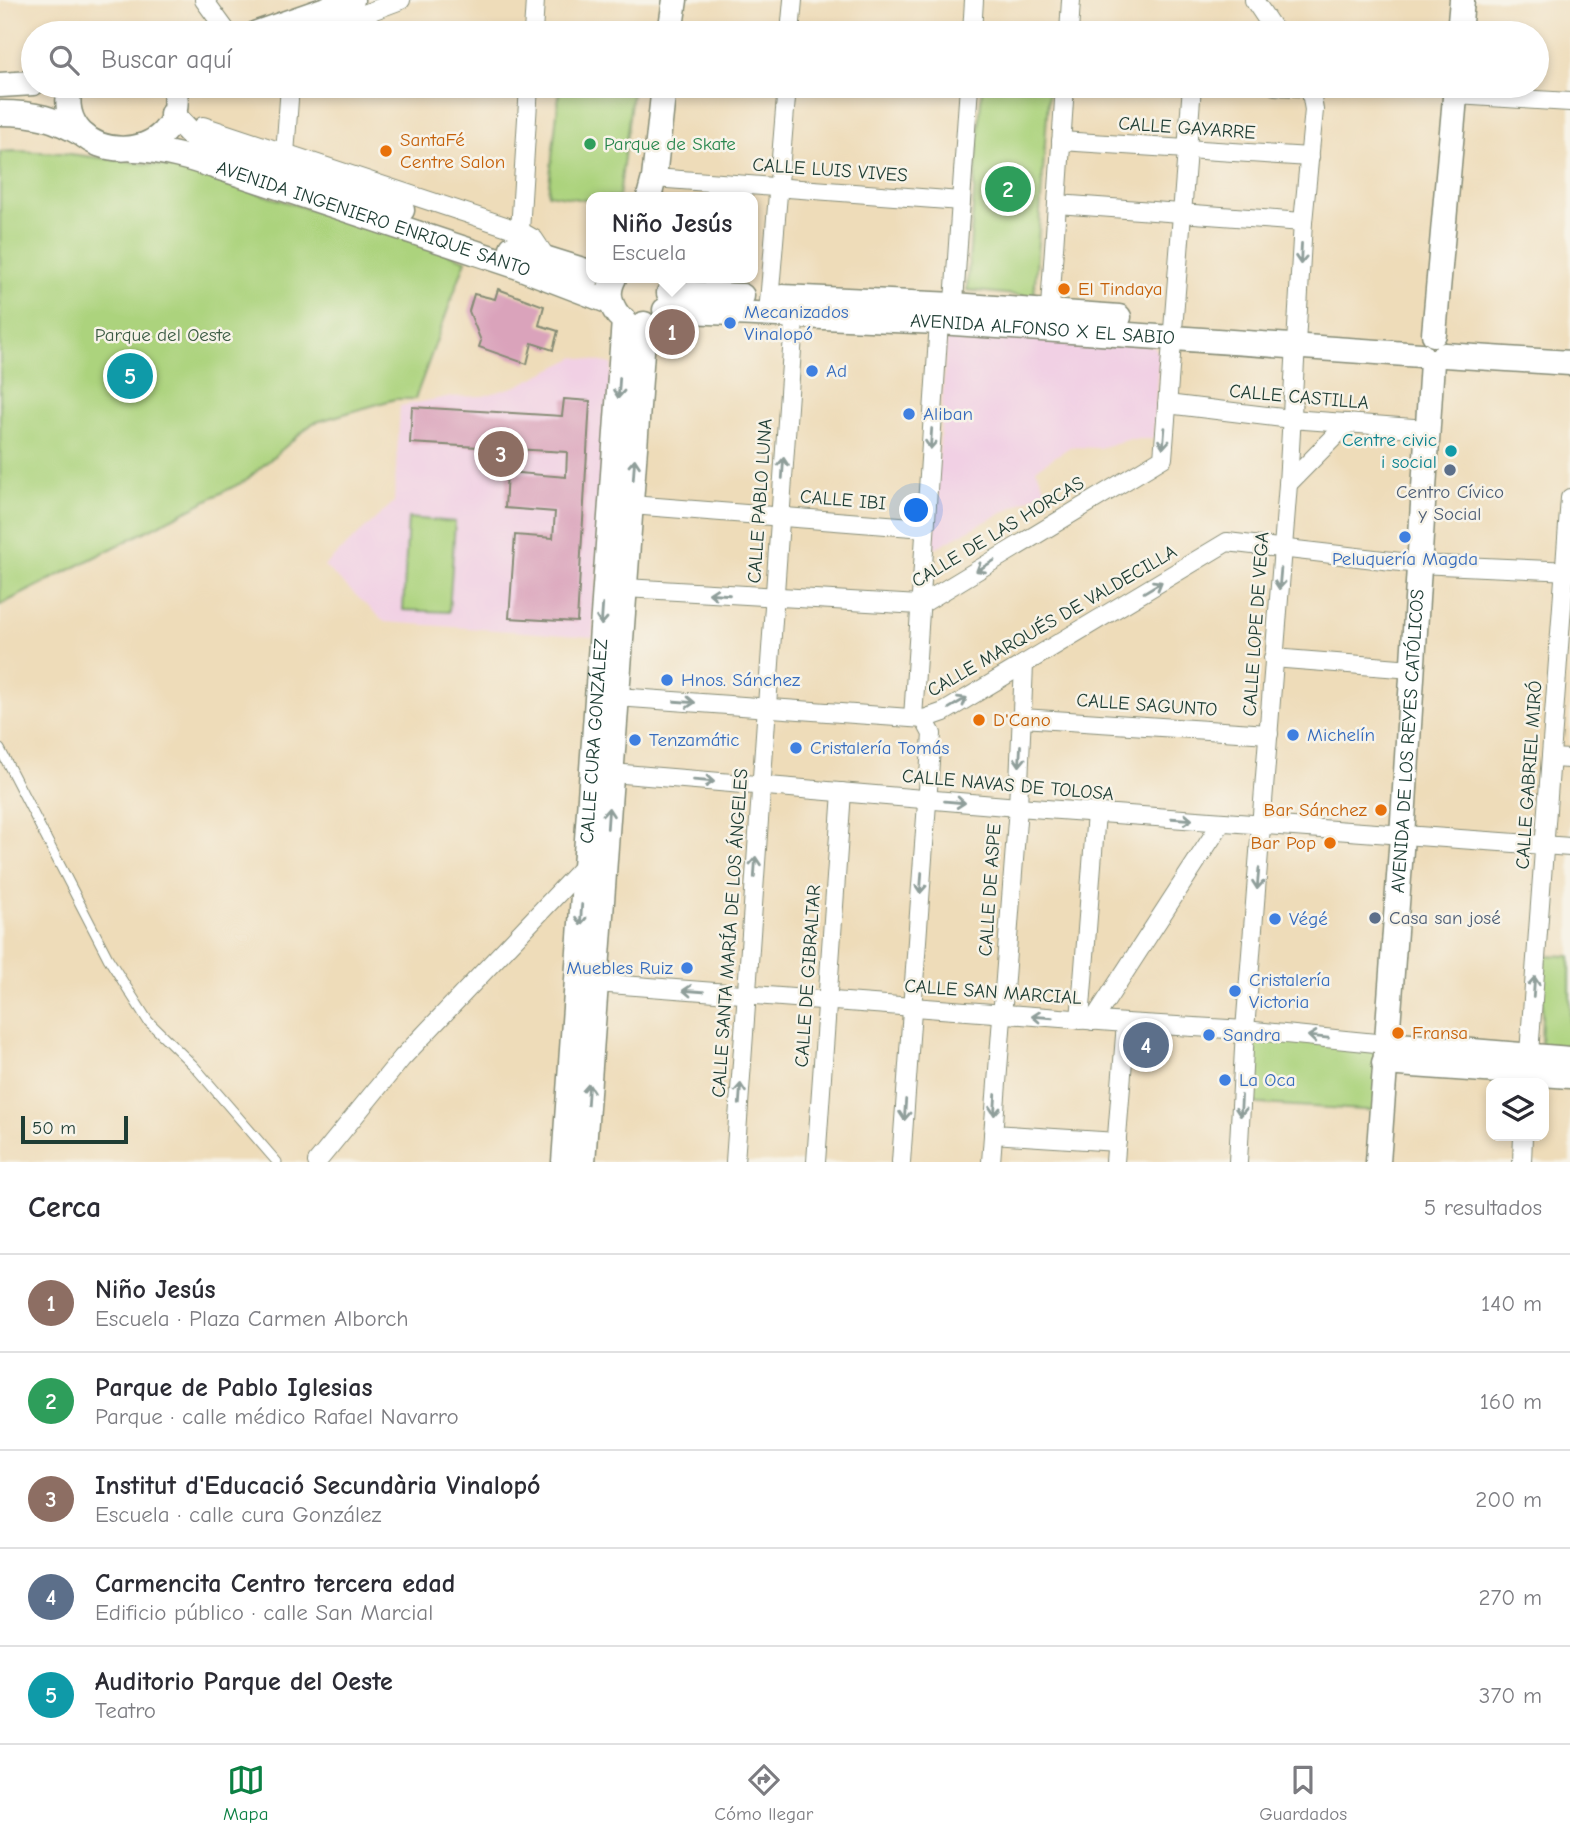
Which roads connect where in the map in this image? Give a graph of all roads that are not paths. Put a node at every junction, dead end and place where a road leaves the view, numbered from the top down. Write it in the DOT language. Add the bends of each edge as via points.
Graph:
graph roads {
  1 [pos="204,0"];
  2 [pos="352,0"];
  3 [pos="401,0"];
  4 [pos="535,0"];
  5 [pos="675,0"];
  6 [pos="793,0"];
  7 [pos="974,0"];
  8 [pos="1071,0"];
  9 [pos="1254,0"];
  10 [pos="1462,0"];
  11 [pos="220,21"];
  12 [pos="297,21"];
  13 [pos="345,21"];
  14 [pos="534,21"];
  15 [pos="672,21"];
  16 [pos="791,21"];
  17 [pos="973,21"];
  18 [pos="1070,21"];
  19 [pos="1268,21"];
  20 [pos="1461,21"];
  21 [pos="21,84"];
  22 [pos="0,85"];
  23 [pos="69,98"];
  24 [pos="173,98"];
  25 [pos="177,98"];
  26 [pos="289,98"];
  27 [pos="528,98"];
  28 [pos="663,98"];
  29 [pos="786,98"];
  30 [pos="968,98"];
  31 [pos="1064,98"];
  32 [pos="1191,98"];
  33 [pos="1312,98"];
  34 [pos="1455,98"];
  35 [pos="1532,98"];
  36 [pos="1570,102"];
  37 [pos="0,113"];
  38 [pos="203,126"];
  39 [pos="87,137"];
  40 [pos="1061,141"];
  41 [pos="1188,148"];
  42 [pos="134,149"];
  43 [pos="285,154"];
  44 [pos="1310,157"];
  45 [pos="779,188"];
  46 [pos="651,192"];
  47 [pos="961,201"];
  48 [pos="1057,204"];
  49 [pos="1181,214"];
  50 [pos="1303,222"];
  51 [pos="520,231"];
  52 [pos="548,260"];
  53 [pos="586,279"];
  54 [pos="593,283"];
  55 [pos="666,293"];
  56 [pos="615,294"];
  57 [pos="769,305"];
  58 [pos="795,307"];
  59 [pos="948,316"];
  60 [pos="1049,320"];
  61 [pos="1172,329"];
  62 [pos="1297,337"];
  63 [pos="1433,348"];
  64 [pos="1570,348"];
  65 [pos="1570,363"];
  66 [pos="1167,404"];
  67 [pos="1291,419"];
  68 [pos="1348,423"];
  69 [pos="1427,429"];
  70 [pos="1288,484"];
  71 [pos="1570,498"];
  72 [pos="631,505"];
  73 [pos="780,516"];
  74 [pos="925,528"];
  75 [pos="1282,547"];
  76 [pos="1418,564"];
  77 [pos="1568,570"];
  78 [pos="625,588"];
  79 [pos="774,597"];
  80 [pos="920,605"];
  81 [pos="1273,658"];
  82 [pos="1024,664"];
  83 [pos="1412,669"];
  84 [pos="1564,672"];
  85 [pos="617,697"];
  86 [pos="766,708"];
  87 [pos="1022,718"];
  88 [pos="918,719"];
  89 [pos="1269,734"];
  90 [pos="0,749"];
  91 [pos="1551,758"];
  92 [pos="1570,759"];
  93 [pos="612,773"];
  94 [pos="761,785"];
  95 [pos="842,792"];
  96 [pos="927,800"];
  97 [pos="1018,807"];
  98 [pos="1096,813"];
  99 [pos="1222,822"];
  100 [pos="1262,825"];
  101 [pos="1402,836"];
  102 [pos="1545,845"];
  103 [pos="1570,847"];
  104 [pos="584,866"];
  105 [pos="596,983"];
  106 [pos="747,995"];
  107 [pos="828,1001"];
  108 [pos="913,1007"];
  109 [pos="1002,1014"];
  110 [pos="1087,1020"];
  111 [pos="1126,1023"];
  112 [pos="1245,1030"];
  113 [pos="1385,1054"];
  114 [pos="1570,1059"];
  115 [pos="1528,1071"];
  116 [pos="1570,1076"];
  117 [pos="993,1134"];
  118 [pos="1523,1141"];
  119 [pos="1116,1142"];
  120 [pos="277,1162"];
  121 [pos="317,1162"];
  122 [pos="564,1162"];
  123 [pos="583,1162"];
  124 [pos="735,1162"];
  125 [pos="816,1162"];
  126 [pos="901,1162"];
  127 [pos="991,1162"];
  128 [pos="1115,1162"];
  129 [pos="1238,1162"];
  130 [pos="1378,1162"];
  131 [pos="1522,1162"];
  1 -- 11 [label="street"];
  2 -- 12 [label="main road"];
  3 -- 13 [label="street"];
  4 -- 14 [label="street"];
  5 -- 15 [label="main road"];
  6 -- 16 [label="street"];
  7 -- 17 [label="street"];
  8 -- 18 [label="street"];
  9 -- 19 [label="street"];
  10 -- 20 [label="main road"];
  21 -- 22 [label="main road"];
  23 -- 39 [label="main road" via="72,117"];
  24 -- 42 [label="main road" via="158,136"];
  25 -- 52 [label="main road, AVENIDA INGENIERO ENRIQUE SANTO" via="195,138 212,146"];
  26 -- 43 [label="street"];
  27 -- 51 [label="street"];
  28 -- 46 [label="main road"];
  29 -- 45 [label="street"];
  30 -- 47 [label="street"];
  31 -- 40 [label="street"];
  32 -- 41 [label="street, CALLE DE LAS HORCAS"];
  33 -- 44 [label="street, CALLE LOPE DE VEGA"];
  34 -- 63 [label="main road, AVENIDA DE LOS REYES CATÓLICOS"];
  35 -- 36 [label="street"];
  37 -- 39 [label="main road" via="50,117"];
  38 -- 43 [label="street, AVENIDA INGENIERO ENRIQUE SANTO"];
  39 -- 42 [label="main road, AVENIDA INGENIERO ENRIQUE SANTO" via="101,146"];
  40 -- 41 [label="street, CALLE GAYARRE"];
  40 -- 48 [label="street"];
  41 -- 44 [label="street, CALLE GAYARRE"];
  41 -- 49 [label="street, CALLE DE LAS HORCAS"];
  42 -- 56 [label="main road, AVENIDA INGENIERO ENRIQUE SANTO" via="190,159"];
  43 -- 51 [label="street, AVENIDA INGENIERO ENRIQUE SANTO"];
  44 -- 50 [label="street, CALLE LOPE DE VEGA"];
  45 -- 46 [label="street, CALLE LUIS VIVES"];
  45 -- 47 [label="street, CALLE LUIS VIVES"];
  45 -- 57 [label="street"];
  47 -- 59 [label="street"];
  48 -- 49 [label="street"];
  48 -- 60 [label="street"];
  49 -- 50 [label="street"];
  49 -- 61 [label="street, CALLE DE LAS HORCAS"];
  50 -- 62 [label="street, CALLE LOPE DE VEGA, one-way"];
  51 -- 52 [label="street, AVENIDA INGENIERO ENRIQUE SANTO" via="534,239"];
  52 -- 53 [label="main road, AVENIDA INGENIERO ENRIQUE SANTO"];
  54 -- 56 [label="main road, AVENIDA INGENIERO ENRIQUE SANTO"];
  55 -- 56 [label="main road" via="652,321"];
  55 -- 57 [label="main road, AVENIDA ALFONSO X EL SABIO"];
  72 -- 56 [label="main road, CALLE CURA GONZÁLEZ, one-way"];
  56 -- 104 [label="main road, CALLE CURA GONZÁLEZ, one-way"];
  57 -- 58 [label="main road, AVENIDA ALFONSO X EL SABIO"];
  58 -- 59 [label="main road, AVENIDA ALFONSO X EL SABIO"];
  73 -- 58 [label="street, CALLE PABLO LUNA, one-way"];
  59 -- 60 [label="main road, AVENIDA ALFONSO X EL SABIO"];
  59 -- 74 [label="street, one-way"];
  60 -- 61 [label="main road, AVENIDA ALFONSO X EL SABIO"];
  61 -- 62 [label="main road, AVENIDA ALFONSO X EL SABIO"];
  61 -- 66 [label="street, CALLE DE LAS HORCAS"];
  62 -- 63 [label="main road, AVENIDA ALFONSO X EL SABIO" via="1410,339"];
  62 -- 67 [label="street, CALLE LOPE DE VEGA"];
  63 -- 64 [label="main road"];
  63 -- 65 [label="main road"];
  63 -- 69 [label="main road, AVENIDA DE LOS REYES CATÓLICOS"];
  66 -- 67 [label="street, CALLE CASTILLA"];
  66 -- 80 [label="street, CALLE DE LAS HORCAS, one-way" via="1163,458"];
  67 -- 68 [label="street, CALLE CASTILLA"];
  67 -- 70 [label="street, CALLE LOPE DE VEGA"];
  68 -- 69 [label="street, CALLE CASTILLA"];
  68 -- 70 [label="street"];
  69 -- 76 [label="main road, AVENIDA DE LOS REYES CATÓLICOS"];
  70 -- 75 [label="street, CALLE LOPE DE VEGA"];
  71 -- 77 [label="street, CALLE GABRIEL MIRÓ"];
  72 -- 73 [label="street, CALLE IBI"];
  72 -- 78 [label="main road, CALLE CURA GONZÁLEZ"];
  73 -- 74 [label="street, CALLE IBI"];
  73 -- 79 [label="street, CALLE PABLO LUNA"];
  74 -- 80 [label="street"];
  75 -- 76 [label="street, CALLE MARQUÉS DE VALDECILLA"];
  75 -- 81 [label="street, CALLE LOPE DE VEGA, one-way"];
  82 -- 75 [label="street, CALLE MARQUÉS DE VALDECILLA, one-way" via="1227,542"];
  76 -- 77 [label="street, CALLE MARQUÉS DE VALDECILLA"];
  76 -- 83 [label="main road, AVENIDA DE LOS REYES CATÓLICOS"];
  77 -- 84 [label="street, CALLE GABRIEL MIRÓ"];
  79 -- 78 [label="street, CALLE DE LAS HORCAS, one-way"];
  78 -- 85 [label="main road, CALLE CURA GONZÁLEZ"];
  79 -- 80 [label="street, CALLE DE LAS HORCAS"];
  79 -- 86 [label="street, CALLE PABLO LUNA"];
  80 -- 88 [label="street"];
  81 -- 83 [label="street"];
  81 -- 89 [label="street, CALLE LOPE DE VEGA"];
  82 -- 87 [label="street, CALLE DE ASPE"];
  88 -- 82 [label="street, CALLE MARQUÉS DE VALDECILLA, one-way" via="944,712"];
  83 -- 101 [label="main road, AVENIDA DE LOS REYES CATÓLICOS"];
  84 -- 91 [label="street, CALLE GABRIEL MIRÓ"];
  85 -- 86 [label="street, CALLE MARQUÉS DE VALDECILLA, one-way"];
  85 -- 93 [label="main road, CALLE CURA GONZÁLEZ"];
  86 -- 88 [label="street, CALLE MARQUÉS DE VALDECILLA"];
  86 -- 94 [label="street, CALLE SANTA MARÍA DE LOS ÁNGELES"];
  87 -- 89 [label="street, CALLE SAGUNTO"];
  87 -- 97 [label="street, CALLE DE ASPE, one-way"];
  88 -- 96 [label="street" via="932,734"];
  89 -- 100 [label="street, CALLE LOPE DE VEGA"];
  90 -- 120 [label="lane" via="108,958 148,1021 194,1066"];
  91 -- 92 [label="street"];
  91 -- 102 [label="street, CALLE GABRIEL MIRÓ"];
  93 -- 94 [label="street, CALLE NAVAS DE TOLOSA, one-way"];
  105 -- 93 [label="main road, CALLE CURA GONZÁLEZ, one-way"];
  94 -- 95 [label="street, CALLE NAVAS DE TOLOSA"];
  106 -- 94 [label="street, CALLE SANTA MARÍA DE LOS ÁNGELES, one-way"];
  95 -- 96 [label="street, CALLE NAVAS DE TOLOSA"];
  95 -- 107 [label="street, CALLE DE GIBRALTAR"];
  96 -- 97 [label="street, CALLE NAVAS DE TOLOSA, one-way"];
  96 -- 108 [label="street, one-way"];
  97 -- 98 [label="street, CALLE NAVAS DE TOLOSA"];
  97 -- 109 [label="street, CALLE DE ASPE"];
  98 -- 99 [label="street, CALLE NAVAS DE TOLOSA, one-way"];
  98 -- 110 [label="street"];
  99 -- 100 [label="street, CALLE NAVAS DE TOLOSA"];
  99 -- 110 [label="street"];
  100 -- 101 [label="street, CALLE NAVAS DE TOLOSA"];
  100 -- 112 [label="street, CALLE LOPE DE VEGA, one-way"];
  101 -- 102 [label="street, CALLE NAVAS DE TOLOSA"];
  101 -- 113 [label="main road, AVENIDA DE LOS REYES CATÓLICOS"];
  102 -- 103 [label="street, CALLE NAVAS DE TOLOSA"];
  115 -- 102 [label="street, CALLE GABRIEL MIRÓ, one-way"];
  104 -- 121 [label="street" via="402,1058"];
  104 -- 122 [label="main road, CALLE CURA GONZÁLEZ, one-way"];
  106 -- 105 [label="street, CALLE SAN MARCIAL, one-way"];
  123 -- 105 [label="main road, CALLE CURA GONZÁLEZ, one-way"];
  106 -- 107 [label="street, CALLE SAN MARCIAL"];
  124 -- 106 [label="street, CALLE SANTA MARÍA DE LOS ÁNGELES, one-way"];
  107 -- 108 [label="street, CALLE SAN MARCIAL"];
  107 -- 125 [label="street, CALLE DE GIBRALTAR"];
  108 -- 109 [label="street, CALLE SAN MARCIAL"];
  108 -- 126 [label="street, one-way"];
  110 -- 109 [label="street, CALLE SAN MARCIAL, one-way"];
  109 -- 117 [label="street, CALLE DE ASPE, one-way"];
  110 -- 111 [label="street, CALLE SAN MARCIAL"];
  111 -- 112 [label="street, CALLE SAN MARCIAL"];
  111 -- 119 [label="street"];
  113 -- 112 [label="street, CALLE SAN MARCIAL, one-way"];
  112 -- 129 [label="street, CALLE LOPE DE VEGA, one-way"];
  113 -- 115 [label="main road"];
  113 -- 130 [label="main road, AVENIDA DE LOS REYES CATÓLICOS"];
  114 -- 115 [label="main road"];
  115 -- 116 [label="main road"];
  117 -- 119 [label="street"];
  117 -- 127 [label="street, CALLE DE ASPE"];
  118 -- 131 [label="street"];
  119 -- 128 [label="street"];
}
